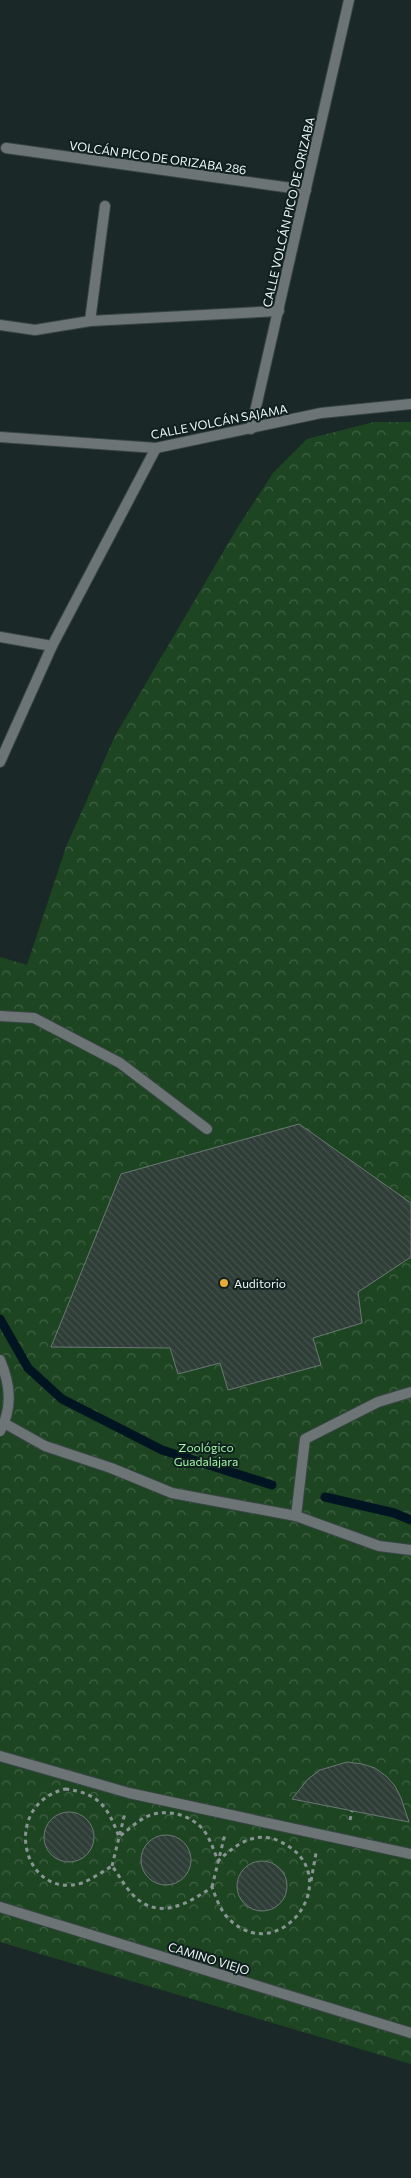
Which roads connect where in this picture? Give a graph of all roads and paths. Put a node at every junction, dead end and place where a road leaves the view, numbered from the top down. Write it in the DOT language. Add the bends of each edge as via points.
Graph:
graph roads {
  1 [pos="349,0"];
  2 [pos="6,148"];
  3 [pos="306,190"];
  4 [pos="105,206"];
  5 [pos="278,311"];
  6 [pos="90,321"];
  7 [pos="0,325"];
  8 [pos="411,404"];
  9 [pos="251,430"];
  10 [pos="0,437"];
  11 [pos="156,448"];
  12 [pos="0,637"];
  13 [pos="52,646"];
  14 [pos="0,762"];
  15 [pos="0,1016"];
  16 [pos="207,1129"];
  17 [pos="0,1360"];
  18 [pos="411,1392"];
  19 [pos="2,1427"];
  20 [pos="296,1516"];
  21 [pos="411,1550"];
  22 [pos="0,1756"];
  23 [pos="27,1812"];
  24 [pos="123,1822"];
  25 [pos="21,1828"];
  26 [pos="320,1835"];
  27 [pos="21,1836"];
  28 [pos="119,1837"];
  29 [pos="223,1843"];
  30 [pos="21,1844"];
  31 [pos="411,1854"];
  32 [pos="218,1861"];
  33 [pos="112,1866"];
  34 [pos="310,1884"];
  35 [pos="212,1887"];
  36 [pos="0,1907"];
  37 [pos="411,2033"];
  1 -- 3 [label="street, CALLE VOLCÁN PICO DE ORIZABA"];
  2 -- 3 [label="street, VOLCÁN PICO DE ORIZABA 286"];
  3 -- 5 [label="street, CALLE VOLCÁN PICO DE ORIZABA"];
  4 -- 6 [label="street"];
  5 -- 6 [label="street"];
  5 -- 9 [label="street, CALLE VOLCÁN PICO DE ORIZABA"];
  6 -- 7 [label="street" via="35,330"];
  8 -- 9 [label="street, CALLE VOLCÁN SAJAMA" via="321,413"];
  9 -- 11 [label="street, CALLE VOLCÁN SAJAMA"];
  10 -- 11 [label="street, CALLE VOLCÁN SAJAMA"];
  11 -- 13 [label="street"];
  12 -- 13 [label="street"];
  13 -- 14 [label="street"];
  15 -- 16 [label="street" via="34,1018 120,1062"];
  17 -- 19 [label="street" via="7,1377 10,1400"];
  18 -- 20 [label="street" via="378,1402 305,1440"];
  19 -- 20 [label="street" via="172,1493"];
  20 -- 21 [label="street" via="379,1546"];
  22 -- 26 [label="street" via="129,1793"];
  23 -- 28 [label="path" via="50,1792 65,1789 81,1791 95,1797 106,1808"];
  24 -- 28 [label="path"];
  25 -- 27 [label="path"];
  26 -- 31 [label="street"];
  26 -- 34 [label="path"];
  28 -- 32 [label="path" via="149,1816 164,1812 179,1814 193,1820 204,1831"];
  28 -- 33 [label="path"];
  29 -- 32 [label="path"];
  30 -- 33 [label="path" via="35,1872 49,1881 65,1885 81,1883"];
  32 -- 34 [label="path" via="245,1840 275,1839 289,1845 300,1856 308,1869"];
  32 -- 35 [label="path"];
  33 -- 35 [label="path" via="134,1896 148,1905 180,1907"];
  34 -- 35 [label="path" via="308,1900 290,1924 276,1931 259,1933 230,1920 220,1908"];
  36 -- 37 [label="street, CAMINO VIEJO"];
}
